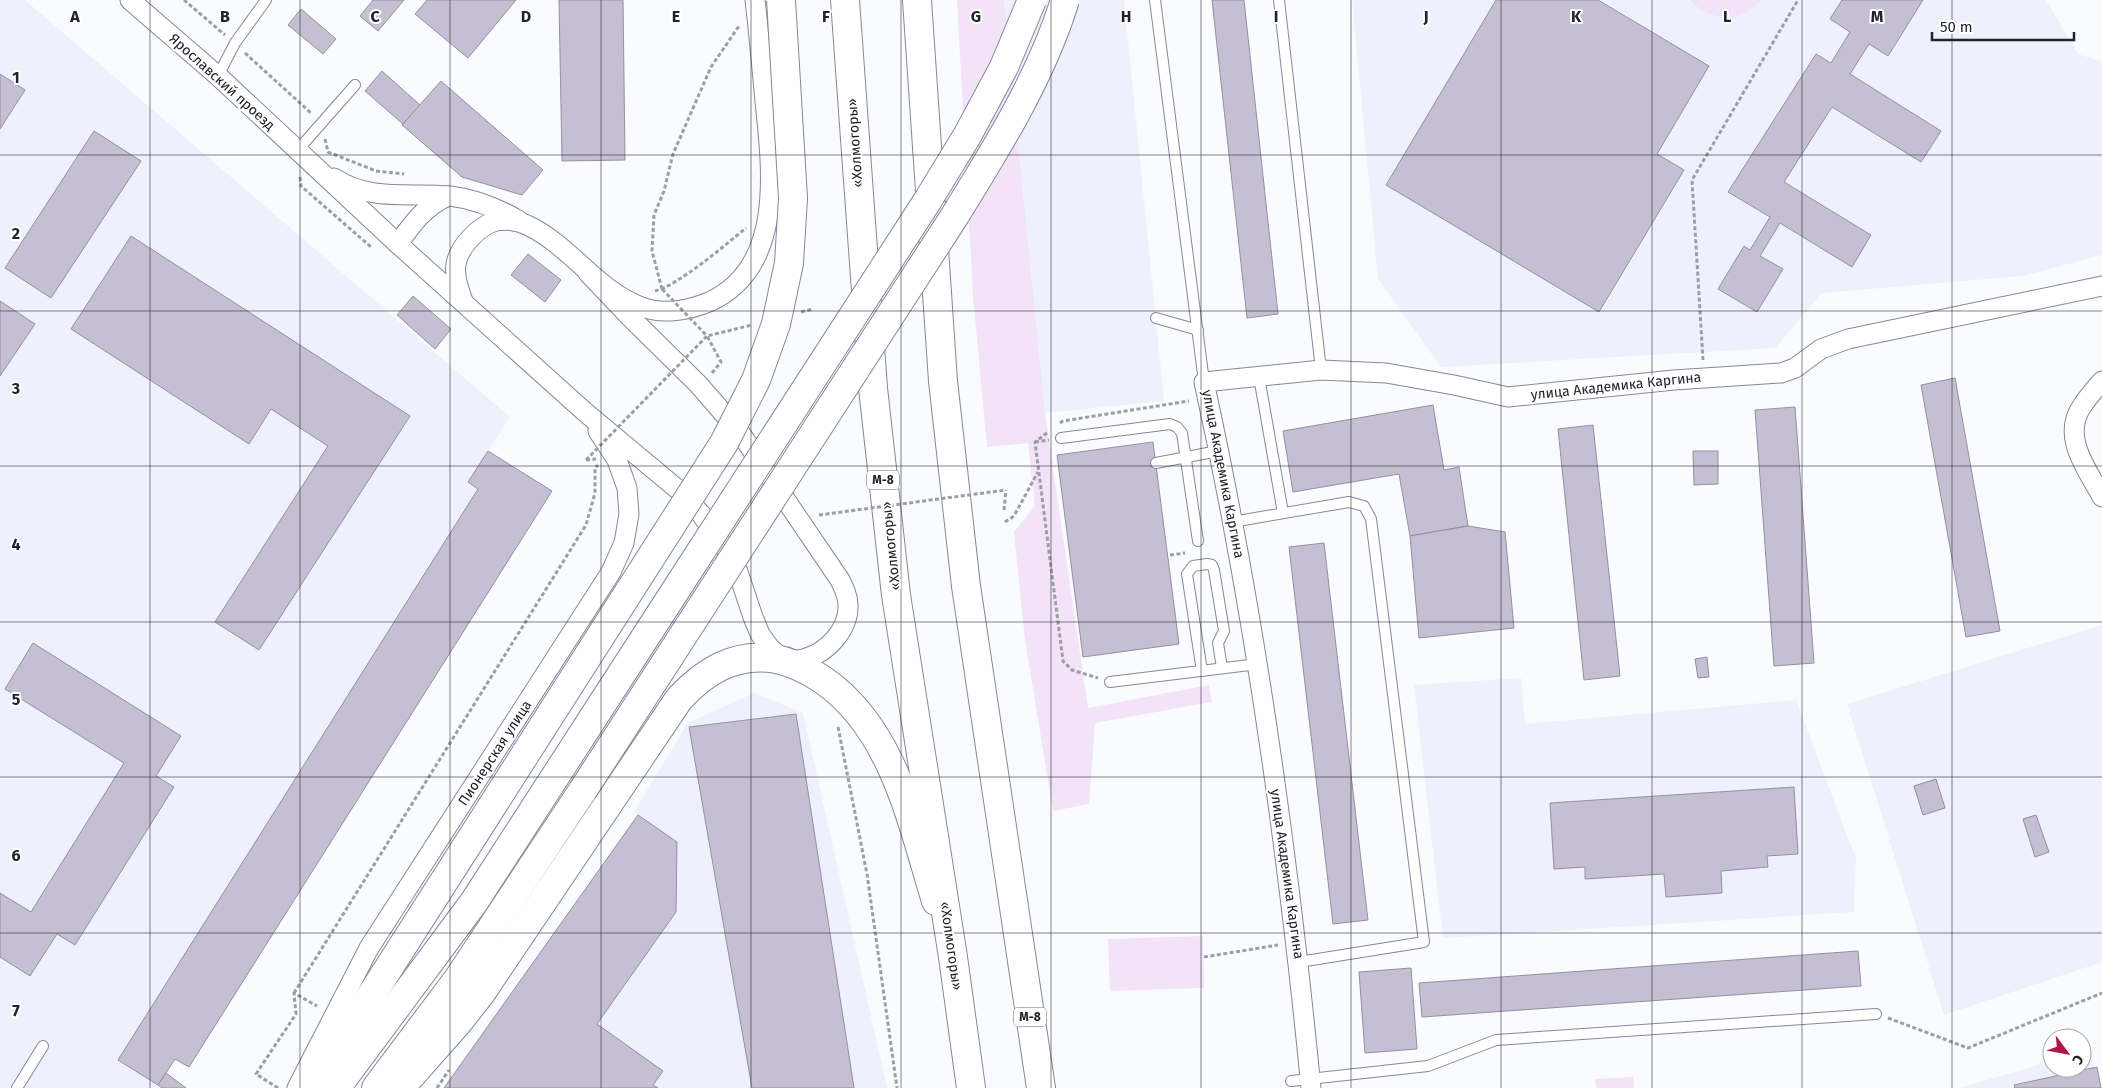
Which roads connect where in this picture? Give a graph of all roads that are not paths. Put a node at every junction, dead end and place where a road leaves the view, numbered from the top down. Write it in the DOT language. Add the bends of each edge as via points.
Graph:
graph roads {
  1 [pos="130,0"];
  2 [pos="266,0"];
  3 [pos="755,0"];
  4 [pos="781,0"];
  5 [pos="845,0"];
  6 [pos="916,0"];
  7 [pos="1032,0"];
  8 [pos="1065,0"];
  9 [pos="1155,0"];
  10 [pos="1279,0"];
  11 [pos="218,76"];
  12 [pos="355,84"];
  13 [pos="297,151"];
  14 [pos="314,166"];
  15 [pos="449,196"];
  16 [pos="529,226"];
  17 [pos="398,244"];
  18 [pos="588,273"];
  19 [pos="2102,286"];
  20 [pos="463,301"];
  21 [pos="1156,318"];
  22 [pos="1198,330"];
  23 [pos="1321,370"];
  24 [pos="1259,377"];
  25 [pos="2102,381"];
  26 [pos="1204,382"];
  27 [pos="585,412"];
  28 [pos="1061,438"];
  29 [pos="1218,451"];
  30 [pos="1186,458"];
  31 [pos="1156,463"];
  32 [pos="2102,496"];
  33 [pos="1283,513"];
  34 [pos="1232,522"];
  35 [pos="1198,541"];
  36 [pos="784,660"];
  37 [pos="1258,664"];
  38 [pos="1222,668"];
  39 [pos="1202,671"];
  40 [pos="1110,682"];
  41 [pos="953,957"];
  42 [pos="1299,962"];
  43 [pos="1876,1014"];
  44 [pos="43,1046"];
  45 [pos="1304,1082"];
  46 [pos="17,1088"];
  47 [pos="297,1088"];
  48 [pos="312,1088"];
  49 [pos="336,1088"];
  50 [pos="376,1088"];
  51 [pos="400,1088"];
  52 [pos="971,1088"];
  53 [pos="1041,1088"];
  1 -- 11 [label="street, Ярославский проезд"];
  2 -- 11 [label="lane" via="235,43"];
  3 -- 18 [label="street" via="771,185 769,214 755,258 744,275 717,298 677,312 640,307"];
  4 -- 48 [label="main road, Пионерская улица, bridge" via="793,198 789,263 776,324 756,380 724,443"];
  5 -- 41 [label="main road, «Холмогоры» / М-8" via="875,408 899,614"];
  6 -- 53 [label="main road, М-8" via="943,381 966,586"];
  7 -- 49 [label="main road, bridge" via="1004,66 928,200 468,909"];
  8 -- 50 [label="main road, bridge" via="1033,80 954,217 458,979"];
  9 -- 22 [label="lane"];
  10 -- 23 [label="lane"];
  11 -- 13 [label="street, Ярославский проезд"];
  12 -- 13 [label="lane"];
  13 -- 14 [label="street, Ярославский проезд"];
  14 -- 15 [label="street, Ярославский проезд" via="340,182 369,192 396,196"];
  14 -- 17 [label="street, Ярославский проезд"];
  15 -- 16 [label="street, Ярославский проезд" via="498,209"];
  15 -- 17 [label="street" via="434,202"];
  16 -- 18 [label="street, Ярославский проезд" via="549,238"];
  16 -- 20 [label="street" via="512,220 495,222 477,232 464,245 456,264 456,281"];
  17 -- 20 [label="street, Ярославский проезд"];
  18 -- 36 [label="street" via="698,384 739,431 846,591 846,619 830,644 803,660"];
  19 -- 23 [label="street, улица Академика Каргина" via="1848,339 1821,349 1795,368 1781,373 1508,397 1386,373"];
  20 -- 27 [label="street, Ярославский проезд"];
  21 -- 22 [label="lane"];
  22 -- 26 [label="lane"];
  23 -- 24 [label="street, улица Академика Каргина"];
  24 -- 26 [label="street, улица Академика Каргина"];
  24 -- 33 [label="lane"];
  25 -- 32 [label="street" via="2082,406 2074,433 2075,444"];
  26 -- 29 [label="street, улица Академика Каргина"];
  27 -- 36 [label="street" via="682,493 701,514 738,572 760,634"];
  27 -- 47 [label="street, Пионерская улица" via="618,460 629,514 624,543 611,572 369,948"];
  28 -- 30 [label="lane" via="1170,424 1182,433"];
  29 -- 30 [label="lane"];
  29 -- 34 [label="street, улица Академика Каргина"];
  30 -- 31 [label="lane"];
  30 -- 35 [label="lane"];
  33 -- 34 [label="lane"];
  33 -- 42 [label="lane" via="1349,502 1364,506 1369,512 1424,942"];
  34 -- 37 [label="street, улица Академика Каргина"];
  36 -- 41 [label="main road" via="810,671 832,686 854,707 878,742 910,817"];
  36 -- 51 [label="main road" via="759,657 725,663 694,683 679,699 481,993"];
  37 -- 38 [label="lane"];
  37 -- 42 [label="street, улица Академика Каргина"];
  38 -- 39 [label="lane"];
  38 -- 39 [label="lane" via="1218,643 1224,631 1214,570 1208,564 1192,566 1187,574"];
  39 -- 40 [label="lane"];
  41 -- 52 [label="main road, «Холмогоры» / М-8"];
  42 -- 45 [label="street, улица Академика Каргина"];
  43 -- 45 [label="lane" via="1496,1040 1428,1066"];
  44 -- 46 [label="lane"];
}
